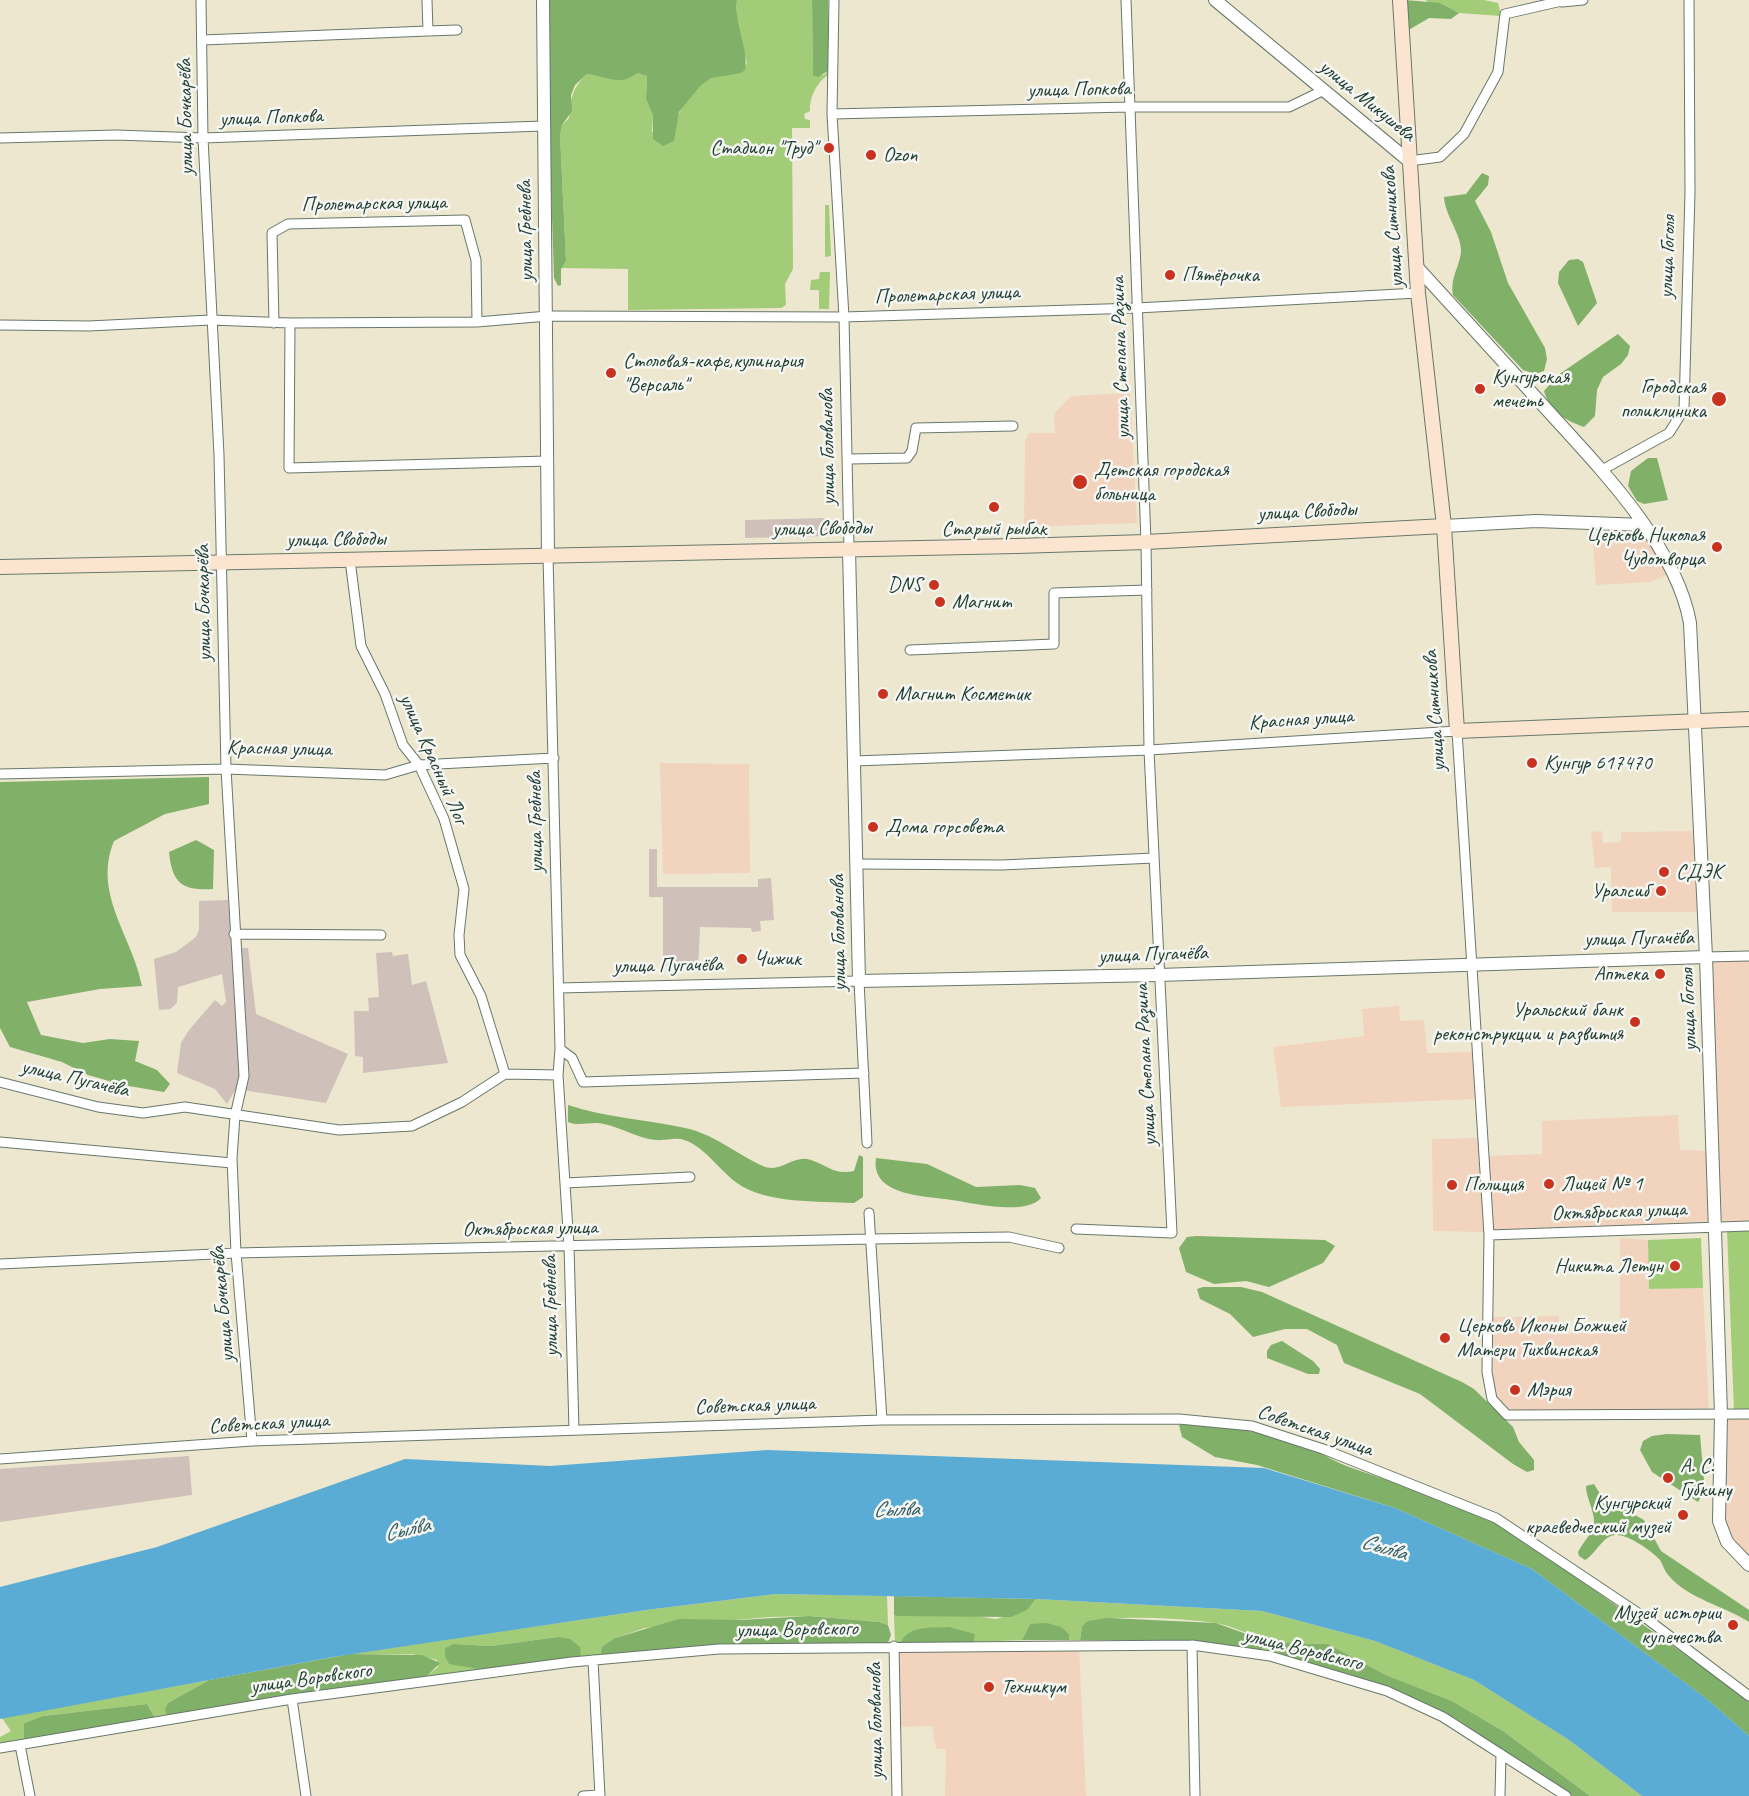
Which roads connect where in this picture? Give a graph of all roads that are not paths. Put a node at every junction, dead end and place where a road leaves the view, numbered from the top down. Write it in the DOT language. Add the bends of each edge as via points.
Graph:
graph roads {
  1 [pos="201,0"];
  2 [pos="426,0"];
  3 [pos="543,0"];
  4 [pos="834,0"];
  5 [pos="1126,0"];
  6 [pos="1215,0"];
  7 [pos="1400,0"];
  8 [pos="1583,0"];
  9 [pos="1689,0"];
  10 [pos="1564,1"];
  11 [pos="457,30"];
  12 [pos="428,31"];
  13 [pos="203,40"];
  14 [pos="1322,91"];
  15 [pos="1128,107"];
  16 [pos="832,114"];
  17 [pos="543,126"];
  18 [pos="0,138"];
  19 [pos="203,138"];
  20 [pos="1409,161"];
  21 [pos="1416,266"];
  22 [pos="1418,293"];
  23 [pos="1137,308"];
  24 [pos="548,316"];
  25 [pos="844,316"];
  26 [pos="211,321"];
  27 [pos="477,322"];
  28 [pos="274,323"];
  29 [pos="290,323"];
  30 [pos="0,325"];
  31 [pos="1014,426"];
  32 [pos="849,459"];
  33 [pos="548,461"];
  34 [pos="1602,470"];
  35 [pos="1644,525"];
  36 [pos="1444,526"];
  37 [pos="1146,542"];
  38 [pos="849,549"];
  39 [pos="549,556"];
  40 [pos="351,560"];
  41 [pos="221,563"];
  42 [pos="0,567"];
  43 [pos="1147,590"];
  44 [pos="910,650"];
  45 [pos="1749,719"];
  46 [pos="1695,721"];
  47 [pos="1457,731"];
  48 [pos="1149,750"];
  49 [pos="554,758"];
  50 [pos="855,760"];
  51 [pos="419,765"];
  52 [pos="226,769"];
  53 [pos="0,774"];
  54 [pos="1154,858"];
  55 [pos="858,864"];
  56 [pos="234,934"];
  57 [pos="381,934"];
  58 [pos="1749,956"];
  59 [pos="1707,957"];
  60 [pos="1474,963"];
  61 [pos="1159,975"];
  62 [pos="859,981"];
  63 [pos="559,988"];
  64 [pos="560,1049"];
  65 [pos="864,1073"];
  66 [pos="505,1074"];
  67 [pos="558,1076"];
  68 [pos="0,1082"];
  69 [pos="235,1116"];
  70 [pos="0,1142"];
  71 [pos="867,1143"];
  72 [pos="232,1163"];
  73 [pos="690,1177"];
  74 [pos="565,1183"];
  75 [pos="868,1213"];
  76 [pos="1749,1226"];
  77 [pos="1715,1227"];
  78 [pos="1076,1229"];
  79 [pos="1489,1235"];
  80 [pos="870,1239"];
  81 [pos="569,1246"];
  82 [pos="1059,1248"];
  83 [pos="236,1253"];
  84 [pos="0,1264"];
  85 [pos="1721,1414"];
  86 [pos="1749,1414"];
  87 [pos="882,1420"];
  88 [pos="574,1430"];
  89 [pos="252,1441"];
  90 [pos="0,1460"];
  91 [pos="1749,1565"];
  92 [pos="1192,1645"];
  93 [pos="894,1646"];
  94 [pos="593,1660"];
  95 [pos="1749,1696"];
  96 [pos="292,1699"];
  97 [pos="20,1745"];
  98 [pos="0,1748"];
  99 [pos="1501,1754"];
  100 [pos="600,1795"];
  101 [pos="30,1796"];
  102 [pos="306,1796"];
  103 [pos="583,1796"];
  104 [pos="897,1796"];
  105 [pos="1196,1796"];
  106 [pos="1500,1796"];
  107 [pos="1566,1796"];
  1 -- 13 [label="street, улица Бочкарёва"];
  2 -- 12 [label="street"];
  3 -- 17 [label="street, улица Гребнева"];
  4 -- 16 [label="street, улица Голованова"];
  5 -- 15 [label="street, улица Степана Разина"];
  6 -- 14 [label="street, улица Микушева"];
  7 -- 20 [label="main road, улица Ситникова"];
  8 -- 10 [label="street"];
  9 -- 34 [label="street, улица Гоголя" via="1690,192 1684,409 1669,433"];
  10 -- 20 [label="street, улица Микушева" via="1505,14 1498,72 1464,134 1440,157"];
  11 -- 12 [label="street, улица Бочкарёва"];
  12 -- 13 [label="street, улица Бочкарёва"];
  13 -- 19 [label="street, улица Бочкарёва"];
  14 -- 15 [label="street, улица Попкова" via="1289,107"];
  14 -- 20 [label="street, улица Микушева"];
  15 -- 16 [label="street, улица Попкова"];
  15 -- 23 [label="street, улица Степана Разина"];
  16 -- 25 [label="street, улица Голованова"];
  17 -- 19 [label="street, улица Попкова"];
  17 -- 24 [label="street, улица Гребнева"];
  18 -- 19 [label="street, улица Попкова"];
  19 -- 26 [label="street, улица Бочкарёва"];
  20 -- 21 [label="main road, улица Ситникова"];
  21 -- 22 [label="main road, улица Ситникова"];
  21 -- 34 [label="street, улица Гоголя"];
  22 -- 23 [label="street, Пролетарская улица"];
  22 -- 36 [label="main road, улица Ситникова"];
  23 -- 25 [label="street, Пролетарская улица"];
  23 -- 37 [label="street, улица Степана Разина"];
  24 -- 25 [label="street, Пролетарская улица"];
  24 -- 27 [label="street, Пролетарская улица"];
  24 -- 33 [label="street, улица Гребнева"];
  25 -- 32 [label="street, улица Голованова"];
  26 -- 28 [label="street, Пролетарская улица"];
  26 -- 30 [label="street, Пролетарская улица"];
  26 -- 41 [label="street, улица Бочкарёва"];
  27 -- 28 [label="street, Пролетарская улица" via="476,261 465,220 454,220 288,224 272,233"];
  27 -- 29 [label="street, Пролетарская улица"];
  28 -- 29 [label="street, Пролетарская улица"];
  29 -- 33 [label="street" via="289,468"];
  31 -- 32 [label="street" via="916,428 907,458"];
  32 -- 38 [label="street, улица Голованова"];
  33 -- 39 [label="street, улица Гребнева"];
  34 -- 35 [label="street, улица Гоголя"];
  35 -- 36 [label="street, улица Свободы" via="1536,521"];
  35 -- 46 [label="street, улица Гоголя" via="1686,599"];
  36 -- 37 [label="main road, улица Свободы"];
  36 -- 47 [label="main road, улица Ситникова"];
  37 -- 38 [label="main road, улица Свободы"];
  37 -- 43 [label="street, улица Степана Разина"];
  38 -- 39 [label="main road, улица Свободы"];
  38 -- 50 [label="street, улица Голованова"];
  39 -- 40 [label="main road, улица Свободы"];
  39 -- 49 [label="street, улица Гребнева"];
  40 -- 41 [label="main road, улица Свободы"];
  40 -- 51 [label="street, улица Красный Лог" via="361,646 385,694 403,745"];
  41 -- 42 [label="main road, улица Свободы"];
  41 -- 52 [label="street, улица Бочкарёва"];
  43 -- 44 [label="street" via="1054,593 1054,644"];
  43 -- 48 [label="street, улица Степана Разина"];
  45 -- 46 [label="main road, Красная улица"];
  46 -- 47 [label="main road, Красная улица"];
  46 -- 59 [label="street, улица Гоголя"];
  47 -- 48 [label="street, Красная улица"];
  47 -- 60 [label="street, улица Ситникова"];
  48 -- 50 [label="street, Красная улица"];
  48 -- 54 [label="street, улица Степана Разина"];
  49 -- 51 [label="street, Красная улица"];
  49 -- 63 [label="street, улица Гребнева"];
  50 -- 55 [label="street, улица Голованова"];
  51 -- 52 [label="street, Красная улица" via="385,775"];
  51 -- 66 [label="street, улица Красный Лог" via="444,819 464,889 460,956 481,996"];
  52 -- 53 [label="street, Красная улица"];
  52 -- 56 [label="street, улица Бочкарёва"];
  54 -- 55 [label="street" via="1002,865"];
  54 -- 61 [label="street, улица Степана Разина"];
  55 -- 62 [label="street, улица Голованова"];
  56 -- 57 [label="street"];
  56 -- 69 [label="street, улица Бочкарёва" via="244,1076"];
  58 -- 59 [label="street, улица Пугачёва"];
  59 -- 60 [label="street, улица Пугачёва"];
  59 -- 77 [label="street, улица Гоголя"];
  60 -- 61 [label="street, улица Пугачёва"];
  60 -- 79 [label="street, улица Ситникова"];
  61 -- 62 [label="street, улица Пугачёва"];
  61 -- 78 [label="street, улица Степана Разина" via="1172,1233"];
  62 -- 63 [label="street, улица Пугачёва"];
  62 -- 65 [label="street, улица Голованова"];
  63 -- 64 [label="street, улица Гребнева"];
  64 -- 65 [label="street" via="572,1058 583,1082"];
  64 -- 67 [label="street, улица Гребнева"];
  65 -- 71 [label="street, улица Голованова"];
  66 -- 67 [label="street"];
  66 -- 69 [label="street, улица Пугачёва" via="462,1102 412,1125 339,1130"];
  67 -- 74 [label="street, улица Гребнева"];
  68 -- 69 [label="street, улица Пугачёва" via="98,1107 143,1113 185,1107"];
  69 -- 72 [label="street, улица Бочкарёва"];
  70 -- 72 [label="street"];
  72 -- 83 [label="street, улица Бочкарёва"];
  73 -- 74 [label="street"];
  74 -- 81 [label="street, улица Гребнева"];
  75 -- 80 [label="street"];
  76 -- 77 [label="street, Октябрьская улица"];
  77 -- 79 [label="street, Октябрьская улица"];
  77 -- 85 [label="street, улица Гоголя"];
  79 -- 85 [label="street, улица Ситникова" via="1487,1372 1492,1399 1506,1415"];
  80 -- 81 [label="street, Октябрьская улица"];
  80 -- 82 [label="street, Октябрьская улица" via="1009,1237"];
  80 -- 87 [label="street"];
  81 -- 83 [label="street, Октябрьская улица"];
  81 -- 88 [label="street, улица Гребнева"];
  83 -- 84 [label="street, Октябрьская улица"];
  83 -- 89 [label="street, улица Бочкарёва"];
  85 -- 86 [label="street"];
  85 -- 91 [label="street, улица Гоголя" via="1719,1521 1727,1542"];
  87 -- 88 [label="street, Советская улица"];
  87 -- 95 [label="street, Советская улица" via="1179,1419 1252,1426 1323,1449 1496,1518 1647,1619"];
  88 -- 89 [label="street, Советская улица"];
  89 -- 90 [label="street, Советская улица"];
  92 -- 93 [label="street, улица Воровского"];
  92 -- 99 [label="street, улица Воровского" via="1270,1656 1387,1691 1443,1717"];
  92 -- 105 [label="street"];
  93 -- 94 [label="street, улица Воровского" via="719,1649"];
  93 -- 104 [label="street, улица Голованова"];
  94 -- 96 [label="street, улица Воровского"];
  94 -- 100 [label="street"];
  96 -- 97 [label="street, улица Воровского"];
  96 -- 102 [label="street"];
  97 -- 98 [label="street, улица Воровского"];
  97 -- 101 [label="street"];
  99 -- 106 [label="street"];
  99 -- 107 [label="street, улица Воровского"];
  100 -- 103 [label="street"];
}
